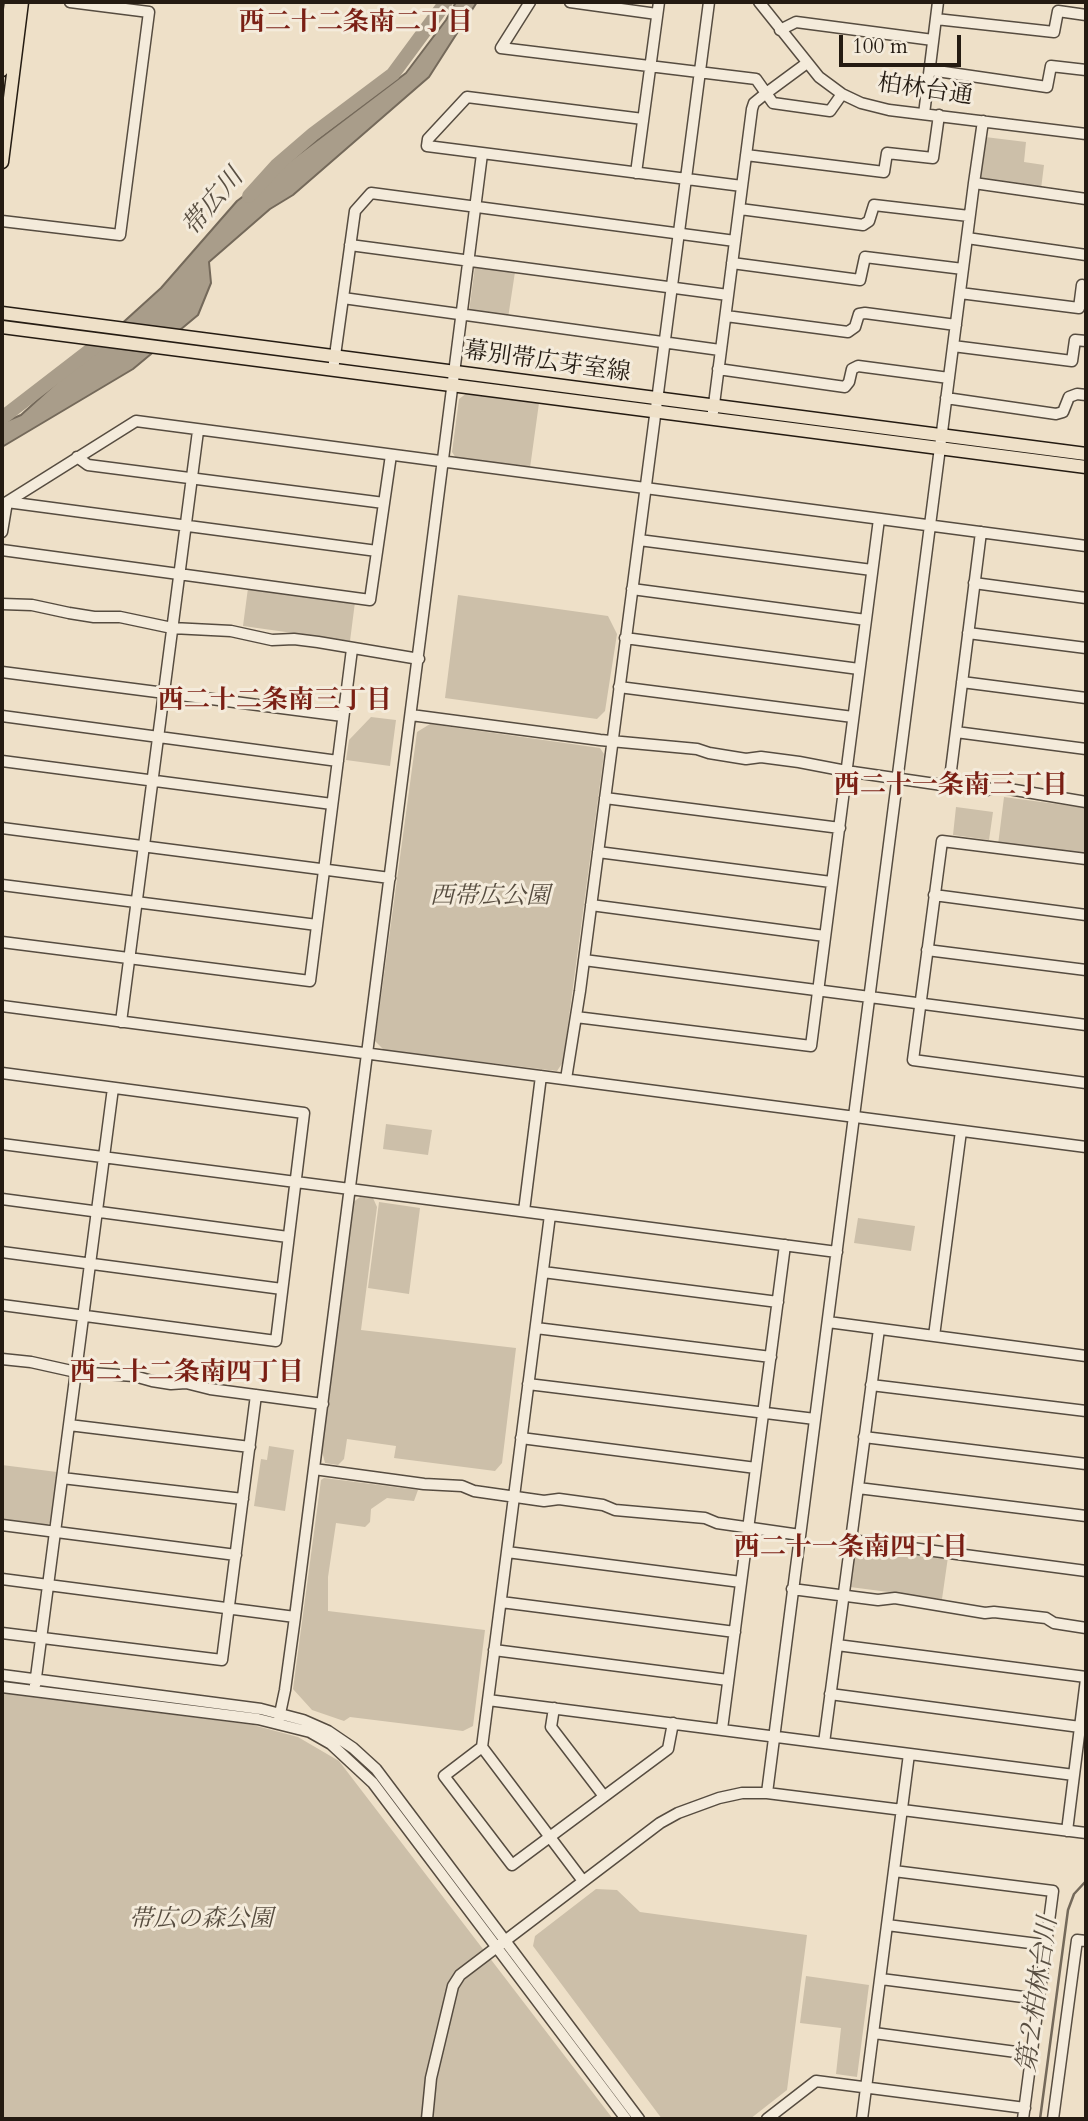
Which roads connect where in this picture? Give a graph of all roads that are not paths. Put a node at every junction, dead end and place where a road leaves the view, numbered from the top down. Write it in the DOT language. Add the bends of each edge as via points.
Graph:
graph roads {
  1 [pos="11,2"];
  2 [pos="22,2"];
  3 [pos="70,2"];
  4 [pos="530,2"];
  5 [pos="570,2"];
  6 [pos="659,2"];
  7 [pos="709,2"];
  8 [pos="759,2"];
  9 [pos="938,2"];
  10 [pos="604,4"];
  11 [pos="657,14"];
  12 [pos="1086,15"];
  13 [pos="936,19"];
  14 [pos="780,30"];
  15 [pos="933,40"];
  16 [pos="807,63"];
  17 [pos="650,66"];
  18 [pos="2,70"];
  19 [pos="930,70"];
  20 [pos="1086,70"];
  21 [pos="699,73"];
  22 [pos="765,94"];
  23 [pos="842,94"];
  24 [pos="924,114"];
  25 [pos="939,116"];
  26 [pos="643,119"];
  27 [pos="983,121"];
  28 [pos="1086,134"];
  29 [pos="482,154"];
  30 [pos="746,155"];
  31 [pos="2,162"];
  32 [pos="636,173"];
  33 [pos="685,179"];
  34 [pos="974,183"];
  35 [pos="742,186"];
  36 [pos="1086,199"];
  37 [pos="475,207"];
  38 [pos="740,209"];
  39 [pos="970,216"];
  40 [pos="2,221"];
  41 [pos="678,233"];
  42 [pos="967,238"];
  43 [pos="735,241"];
  44 [pos="350,245"];
  45 [pos="1086,255"];
  46 [pos="469,260"];
  47 [pos="732,263"];
  48 [pos="963,269"];
  49 [pos="1086,286"];
  50 [pos="670,287"];
  51 [pos="960,293"];
  52 [pos="728,295"];
  53 [pos="343,298"];
  54 [pos="2,313"];
  55 [pos="462,315"];
  56 [pos="726,316"];
  57 [pos="956,325"];
  58 [pos="2,327"];
  59 [pos="663,341"];
  60 [pos="1086,341"];
  61 [pos="953,346"];
  62 [pos="720,349"];
  63 [pos="334,364"];
  64 [pos="718,369"];
  65 [pos="949,377"];
  66 [pos="454,379"];
  67 [pos="1086,395"];
  68 [pos="946,398"];
  69 [pos="655,406"];
  70 [pos="713,413"];
  71 [pos="198,431"];
  72 [pos="941,442"];
  73 [pos="1086,454"];
  74 [pos="391,455"];
  75 [pos="77,457"];
  76 [pos="444,462"];
  77 [pos="1086,467"];
  78 [pos="192,478"];
  79 [pos="645,489"];
  80 [pos="7,502"];
  81 [pos="384,503"];
  82 [pos="879,519"];
  83 [pos="930,525"];
  84 [pos="186,526"];
  85 [pos="2,532"];
  86 [pos="981,532"];
  87 [pos="639,540"];
  88 [pos="1086,546"];
  89 [pos="2,551"];
  90 [pos="377,551"];
  91 [pos="872,570"];
  92 [pos="179,574"];
  93 [pos="974,583"];
  94 [pos="632,589"];
  95 [pos="1086,598"];
  96 [pos="2,604"];
  97 [pos="866,620"];
  98 [pos="172,628"];
  99 [pos="968,633"];
  100 [pos="625,638"];
  101 [pos="1086,648"];
  102 [pos="352,649"];
  103 [pos="419,659"];
  104 [pos="859,669"];
  105 [pos="2,672"];
  106 [pos="962,682"];
  107 [pos="619,687"];
  108 [pos="163,693"];
  109 [pos="1086,698"];
  110 [pos="411,715"];
  111 [pos="2,716"];
  112 [pos="343,716"];
  113 [pos="853,717"];
  114 [pos="956,732"];
  115 [pos="157,737"];
  116 [pos="612,741"];
  117 [pos="1086,749"];
  118 [pos="2,761"];
  119 [pos="338,761"];
  120 [pos="846,771"];
  121 [pos="898,779"];
  122 [pos="152,781"];
  123 [pos="949,786"];
  124 [pos="605,798"];
  125 [pos="1086,802"];
  126 [pos="332,804"];
  127 [pos="2,828"];
  128 [pos="839,828"];
  129 [pos="144,846"];
  130 [pos="598,852"];
  131 [pos="1086,859"];
  132 [pos="324,869"];
  133 [pos="390,878"];
  134 [pos="831,882"];
  135 [pos="2,884"];
  136 [pos="934,895"];
  137 [pos="137,902"];
  138 [pos="591,905"];
  139 [pos="1086,915"];
  140 [pos="317,925"];
  141 [pos="825,936"];
  142 [pos="2,942"];
  143 [pos="928,950"];
  144 [pos="129,958"];
  145 [pos="584,960"];
  146 [pos="1086,970"];
  147 [pos="818,990"];
  148 [pos="870,997"];
  149 [pos="920,1003"];
  150 [pos="2,1006"];
  151 [pos="576,1017"];
  152 [pos="121,1022"];
  153 [pos="1086,1025"];
  154 [pos="367,1054"];
  155 [pos="2,1073"];
  156 [pos="541,1076"];
  157 [pos="566,1079"];
  158 [pos="1086,1083"];
  159 [pos="113,1088"];
  160 [pos="854,1118"];
  161 [pos="961,1131"];
  162 [pos="2,1144"];
  163 [pos="1086,1147"];
  164 [pos="103,1157"];
  165 [pos="296,1182"];
  166 [pos="349,1189"];
  167 [pos="2,1199"];
  168 [pos="524,1211"];
  169 [pos="97,1212"];
  170 [pos="550,1215"];
  171 [pos="288,1237"];
  172 [pos="785,1245"];
  173 [pos="2,1252"];
  174 [pos="837,1252"];
  175 [pos="90,1264"];
  176 [pos="543,1272"];
  177 [pos="282,1289"];
  178 [pos="778,1302"];
  179 [pos="2,1305"];
  180 [pos="83,1315"];
  181 [pos="828,1322"];
  182 [pos="536,1328"];
  183 [pos="879,1329"];
  184 [pos="934,1336"];
  185 [pos="1086,1356"];
  186 [pos="771,1357"];
  187 [pos="2,1359"];
  188 [pos="76,1372"];
  189 [pos="528,1384"];
  190 [pos="871,1385"];
  191 [pos="256,1395"];
  192 [pos="323,1404"];
  193 [pos="1086,1411"];
  194 [pos="764,1413"];
  195 [pos="815,1419"];
  196 [pos="69,1425"];
  197 [pos="864,1437"];
  198 [pos="521,1438"];
  199 [pos="250,1447"];
  200 [pos="1086,1465"];
  201 [pos="756,1468"];
  202 [pos="314,1469"];
  203 [pos="62,1478"];
  204 [pos="858,1489"];
  205 [pos="513,1497"];
  206 [pos="243,1499"];
  207 [pos="1086,1516"];
  208 [pos="2,1525"];
  209 [pos="749,1528"];
  210 [pos="55,1532"];
  211 [pos="800,1535"];
  212 [pos="851,1540"];
  213 [pos="507,1552"];
  214 [pos="236,1555"];
  215 [pos="1086,1570"];
  216 [pos="2,1579"];
  217 [pos="741,1582"];
  218 [pos="48,1585"];
  219 [pos="792,1589"];
  220 [pos="843,1595"];
  221 [pos="500,1602"];
  222 [pos="229,1610"];
  223 [pos="295,1617"];
  224 [pos="1086,1628"];
  225 [pos="735,1632"];
  226 [pos="2,1633"];
  227 [pos="41,1638"];
  228 [pos="837,1644"];
  229 [pos="494,1650"];
  230 [pos="2,1675"];
  231 [pos="1086,1678"];
  232 [pos="728,1680"];
  233 [pos="35,1686"];
  234 [pos="2,1687"];
  235 [pos="830,1695"];
  236 [pos="488,1700"];
  237 [pos="554,1708"];
  238 [pos="279,1718"];
  239 [pos="673,1723"];
  240 [pos="1080,1727"];
  241 [pos="722,1729"];
  242 [pos="774,1737"];
  243 [pos="824,1743"];
  244 [pos="482,1747"];
  245 [pos="909,1754"];
  246 [pos="1074,1775"];
  247 [pos="767,1793"];
  248 [pos="603,1795"];
  249 [pos="902,1810"];
  250 [pos="1067,1831"];
  251 [pos="1086,1833"];
  252 [pos="549,1837"];
  253 [pos="894,1871"];
  254 [pos="583,1881"];
  255 [pos="887,1925"];
  256 [pos="1086,1941"];
  257 [pos="501,1944"];
  258 [pos="1046,1945"];
  259 [pos="881,1979"];
  260 [pos="1039,1999"];
  261 [pos="874,2033"];
  262 [pos="1031,2054"];
  263 [pos="865,2088"];
  264 [pos="1024,2114"];
  265 [pos="427,2119"];
  266 [pos="626,2119"];
  267 [pos="639,2119"];
  268 [pos="767,2119"];
  269 [pos="862,2119"];
  270 [pos="1053,2119"];
  1 -- 18 [label="main road"];
  2 -- 31 [label="main road"];
  3 -- 40 [label="street" via="149,12 120,235"];
  4 -- 17 [label="street" via="501,48"];
  5 -- 10 [label="street"];
  6 -- 11 [label="street"];
  7 -- 21 [label="street"];
  8 -- 14 [label="street, 柏林台通"];
  9 -- 13 [label="street"];
  10 -- 11 [label="street"];
  11 -- 17 [label="street"];
  12 -- 13 [label="street" via="1058,11 1054,32"];
  13 -- 15 [label="street"];
  14 -- 15 [label="street" via="796,22"];
  14 -- 16 [label="street, 柏林台通"];
  15 -- 19 [label="street"];
  16 -- 22 [label="street"];
  16 -- 23 [label="street, 柏林台通"];
  17 -- 21 [label="street"];
  17 -- 26 [label="street"];
  19 -- 20 [label="street" via="1047,87 1051,66"];
  19 -- 24 [label="street"];
  21 -- 22 [label="street" via="756,79"];
  21 -- 33 [label="street"];
  22 -- 23 [label="street" via="773,103 830,111"];
  22 -- 30 [label="street" via="752,109"];
  23 -- 24 [label="street, 柏林台通" via="877,107"];
  24 -- 25 [label="street, 柏林台通"];
  25 -- 27 [label="street, 柏林台通"];
  25 -- 30 [label="street" via="933,158 887,153 884,173"];
  26 -- 29 [label="street" via="467,97 428,139 427,146"];
  26 -- 32 [label="street"];
  27 -- 28 [label="street, 柏林台通"];
  27 -- 34 [label="street"];
  29 -- 32 [label="street"];
  29 -- 37 [label="street"];
  30 -- 35 [label="street"];
  32 -- 33 [label="street"];
  33 -- 35 [label="street"];
  33 -- 41 [label="street"];
  34 -- 36 [label="street"];
  34 -- 39 [label="street"];
  35 -- 38 [label="street"];
  37 -- 41 [label="street"];
  37 -- 44 [label="street" via="371,192 355,211"];
  37 -- 46 [label="street"];
  38 -- 39 [label="street" via="863,225 874,205"];
  38 -- 43 [label="street"];
  39 -- 42 [label="street"];
  41 -- 43 [label="street"];
  41 -- 50 [label="street"];
  42 -- 45 [label="street"];
  42 -- 48 [label="street"];
  43 -- 47 [label="street"];
  44 -- 46 [label="street"];
  44 -- 53 [label="street"];
  46 -- 50 [label="street"];
  46 -- 55 [label="street"];
  47 -- 48 [label="street" via="860,280 865,257"];
  47 -- 52 [label="street"];
  48 -- 51 [label="street"];
  49 -- 51 [label="street" via="1082,285 1079,309"];
  50 -- 52 [label="street"];
  50 -- 59 [label="street"];
  51 -- 57 [label="street"];
  52 -- 56 [label="street"];
  53 -- 55 [label="street"];
  53 -- 63 [label="street"];
  54 -- 63 [label="main road, 幕別帯広芽室線" via="184,336"];
  55 -- 59 [label="street"];
  55 -- 66 [label="street"];
  56 -- 57 [label="street" via="848,332 859,314 865,313"];
  56 -- 62 [label="street"];
  57 -- 61 [label="street"];
  58 -- 63 [label="main road, 幕別帯広芽室線"];
  59 -- 62 [label="street"];
  59 -- 69 [label="street"];
  60 -- 61 [label="street" via="1074,340 1072,361"];
  61 -- 65 [label="street"];
  62 -- 64 [label="street"];
  63 -- 66 [label="main road, 幕別帯広芽室線"];
  64 -- 65 [label="street" via="845,387 852,369 859,366"];
  64 -- 70 [label="street"];
  65 -- 68 [label="street"];
  66 -- 69 [label="main road, 幕別帯広芽室線"];
  66 -- 76 [label="street"];
  67 -- 68 [label="street" via="1069,397 1063,412 1056,414"];
  68 -- 72 [label="street"];
  69 -- 70 [label="main road, 幕別帯広芽室線"];
  69 -- 79 [label="street"];
  70 -- 72 [label="main road, 幕別帯広芽室線"];
  71 -- 74 [label="street"];
  71 -- 75 [label="street" via="136,421"];
  71 -- 78 [label="street"];
  72 -- 73 [label="main road, 幕別帯広芽室線"];
  72 -- 77 [label="main road, 幕別帯広芽室線"];
  72 -- 83 [label="street"];
  74 -- 76 [label="street"];
  74 -- 81 [label="street"];
  75 -- 78 [label="street" via="88,465"];
  75 -- 80 [label="street"];
  76 -- 79 [label="street"];
  76 -- 103 [label="street"];
  78 -- 81 [label="street"];
  78 -- 84 [label="street"];
  79 -- 82 [label="street"];
  79 -- 87 [label="street"];
  80 -- 84 [label="street"];
  80 -- 85 [label="street"];
  81 -- 90 [label="street"];
  82 -- 83 [label="street"];
  82 -- 91 [label="street"];
  83 -- 86 [label="street"];
  83 -- 121 [label="street"];
  84 -- 90 [label="street"];
  84 -- 92 [label="street"];
  86 -- 88 [label="street"];
  86 -- 93 [label="street"];
  87 -- 91 [label="street"];
  87 -- 94 [label="street"];
  89 -- 92 [label="street"];
  90 -- 92 [label="street" via="370,600"];
  91 -- 97 [label="street"];
  92 -- 98 [label="street"];
  93 -- 95 [label="street"];
  93 -- 99 [label="street"];
  94 -- 97 [label="street"];
  94 -- 100 [label="street"];
  96 -- 98 [label="street" via="120,617"];
  97 -- 104 [label="street"];
  98 -- 102 [label="street" via="216,629"];
  98 -- 108 [label="street"];
  99 -- 101 [label="street"];
  99 -- 106 [label="street"];
  100 -- 104 [label="street"];
  100 -- 107 [label="street"];
  102 -- 103 [label="street"];
  102 -- 112 [label="street"];
  103 -- 110 [label="street"];
  104 -- 113 [label="street"];
  105 -- 108 [label="street"];
  106 -- 109 [label="street"];
  106 -- 114 [label="street"];
  107 -- 113 [label="street"];
  107 -- 116 [label="street"];
  108 -- 112 [label="street"];
  108 -- 115 [label="street"];
  110 -- 116 [label="street"];
  110 -- 133 [label="street"];
  111 -- 115 [label="street"];
  112 -- 119 [label="street"];
  113 -- 120 [label="street"];
  114 -- 117 [label="street"];
  114 -- 123 [label="street"];
  115 -- 119 [label="street"];
  115 -- 122 [label="street"];
  116 -- 120 [label="street"];
  116 -- 124 [label="street"];
  118 -- 122 [label="street"];
  119 -- 126 [label="street"];
  120 -- 121 [label="street"];
  120 -- 128 [label="street"];
  121 -- 123 [label="street"];
  121 -- 148 [label="street"];
  122 -- 126 [label="street"];
  122 -- 129 [label="street"];
  123 -- 125 [label="street" via="997,787"];
  124 -- 128 [label="street"];
  124 -- 130 [label="street"];
  126 -- 132 [label="street"];
  127 -- 129 [label="street"];
  128 -- 134 [label="street"];
  129 -- 132 [label="street"];
  129 -- 137 [label="street"];
  130 -- 134 [label="street"];
  130 -- 138 [label="street"];
  131 -- 136 [label="street" via="942,841"];
  132 -- 133 [label="street"];
  132 -- 140 [label="street"];
  133 -- 154 [label="street"];
  134 -- 141 [label="street"];
  135 -- 137 [label="street"];
  136 -- 139 [label="street"];
  136 -- 143 [label="street"];
  137 -- 140 [label="street"];
  137 -- 144 [label="street"];
  138 -- 141 [label="street"];
  138 -- 145 [label="street"];
  140 -- 144 [label="street" via="310,981"];
  141 -- 147 [label="street"];
  142 -- 144 [label="street"];
  143 -- 146 [label="street"];
  143 -- 149 [label="street"];
  144 -- 152 [label="street"];
  145 -- 147 [label="street"];
  145 -- 151 [label="street"];
  147 -- 148 [label="street"];
  147 -- 151 [label="street" via="811,1046"];
  148 -- 149 [label="street"];
  148 -- 160 [label="street"];
  149 -- 153 [label="street"];
  149 -- 158 [label="street" via="914,1060"];
  150 -- 152 [label="street"];
  151 -- 157 [label="street"];
  152 -- 154 [label="street"];
  154 -- 156 [label="street"];
  154 -- 166 [label="street"];
  155 -- 159 [label="street"];
  156 -- 157 [label="street"];
  156 -- 168 [label="street"];
  157 -- 160 [label="street"];
  159 -- 164 [label="street"];
  159 -- 165 [label="street" via="304,1113"];
  160 -- 161 [label="street"];
  160 -- 174 [label="street"];
  161 -- 163 [label="street"];
  161 -- 184 [label="street"];
  162 -- 164 [label="street"];
  164 -- 165 [label="street"];
  164 -- 169 [label="street"];
  165 -- 166 [label="street"];
  165 -- 171 [label="street"];
  166 -- 168 [label="street"];
  166 -- 192 [label="street"];
  167 -- 169 [label="street"];
  168 -- 170 [label="street"];
  169 -- 171 [label="street"];
  169 -- 175 [label="street"];
  170 -- 172 [label="street"];
  170 -- 176 [label="street"];
  171 -- 177 [label="street"];
  172 -- 174 [label="street"];
  172 -- 178 [label="street"];
  173 -- 175 [label="street"];
  174 -- 181 [label="street"];
  175 -- 177 [label="street"];
  175 -- 180 [label="street"];
  176 -- 178 [label="street"];
  176 -- 182 [label="street"];
  177 -- 180 [label="street" via="276,1341"];
  178 -- 186 [label="street"];
  179 -- 180 [label="street"];
  180 -- 188 [label="street"];
  181 -- 183 [label="street"];
  181 -- 195 [label="street"];
  182 -- 186 [label="street"];
  182 -- 189 [label="street"];
  183 -- 184 [label="street"];
  183 -- 190 [label="street"];
  184 -- 185 [label="street"];
  186 -- 194 [label="street"];
  187 -- 188 [label="street"];
  188 -- 191 [label="street"];
  188 -- 196 [label="street"];
  189 -- 194 [label="street"];
  189 -- 198 [label="street"];
  190 -- 193 [label="street"];
  190 -- 197 [label="street"];
  191 -- 192 [label="street"];
  191 -- 199 [label="street"];
  192 -- 202 [label="street"];
  194 -- 195 [label="street"];
  194 -- 201 [label="street"];
  195 -- 211 [label="street"];
  196 -- 199 [label="street"];
  196 -- 203 [label="street"];
  197 -- 200 [label="street"];
  197 -- 204 [label="street"];
  198 -- 201 [label="street"];
  198 -- 205 [label="street"];
  199 -- 206 [label="street"];
  201 -- 209 [label="street"];
  202 -- 205 [label="street" via="462,1486"];
  202 -- 223 [label="street"];
  203 -- 206 [label="street"];
  203 -- 210 [label="street"];
  204 -- 207 [label="street"];
  204 -- 212 [label="street"];
  205 -- 209 [label="street" via="559,1499"];
  205 -- 213 [label="street"];
  206 -- 214 [label="street"];
  208 -- 210 [label="street"];
  209 -- 211 [label="street"];
  209 -- 217 [label="street"];
  210 -- 214 [label="street"];
  210 -- 218 [label="street"];
  211 -- 219 [label="street"];
  212 -- 215 [label="street"];
  212 -- 220 [label="street"];
  213 -- 217 [label="street"];
  213 -- 221 [label="street"];
  214 -- 222 [label="street"];
  216 -- 218 [label="street"];
  217 -- 225 [label="street"];
  218 -- 222 [label="street"];
  218 -- 227 [label="street"];
  219 -- 220 [label="street"];
  219 -- 242 [label="street"];
  220 -- 224 [label="street" via="1046,1618"];
  220 -- 228 [label="street"];
  221 -- 225 [label="street"];
  221 -- 229 [label="street"];
  222 -- 223 [label="street"];
  222 -- 227 [label="street" via="222,1660"];
  223 -- 238 [label="street"];
  225 -- 232 [label="street"];
  226 -- 227 [label="street"];
  227 -- 233 [label="street"];
  228 -- 231 [label="street"];
  228 -- 235 [label="street"];
  229 -- 232 [label="street"];
  229 -- 236 [label="street"];
  230 -- 233 [label="street"];
  231 -- 240 [label="street"];
  232 -- 241 [label="street"];
  233 -- 234 [label="street"];
  233 -- 238 [label="street"];
  235 -- 240 [label="street"];
  235 -- 243 [label="street"];
  236 -- 237 [label="street"];
  236 -- 244 [label="street"];
  237 -- 239 [label="street"];
  237 -- 248 [label="street" via="551,1727"];
  238 -- 257 [label="street" via="331,1744 373,1783"];
  239 -- 241 [label="street"];
  239 -- 248 [label="street" via="668,1749"];
  240 -- 246 [label="street"];
  241 -- 242 [label="street"];
  242 -- 243 [label="street"];
  242 -- 247 [label="street"];
  243 -- 245 [label="street"];
  244 -- 252 [label="street"];
  244 -- 252 [label="street" via="444,1776 512,1865"];
  245 -- 246 [label="street"];
  245 -- 249 [label="street"];
  246 -- 250 [label="street"];
  247 -- 249 [label="street"];
  247 -- 254 [label="street" via="719,1798 678,1813"];
  248 -- 252 [label="street"];
  249 -- 250 [label="street"];
  249 -- 253 [label="street"];
  250 -- 251 [label="street"];
  252 -- 254 [label="street"];
  253 -- 255 [label="street"];
  253 -- 258 [label="street" via="1053,1891"];
  254 -- 257 [label="street"];
  255 -- 258 [label="street"];
  255 -- 259 [label="street"];
  256 -- 270 [label="street" via="1077,1940"];
  257 -- 265 [label="street" via="460,1975 453,1986 431,2078"];
  257 -- 266 [label="street"];
  257 -- 267 [label="street"];
  258 -- 260 [label="street"];
  259 -- 260 [label="street"];
  259 -- 261 [label="street"];
  260 -- 262 [label="street"];
  261 -- 262 [label="street"];
  261 -- 263 [label="street"];
  262 -- 264 [label="street"];
  263 -- 264 [label="street"];
  263 -- 268 [label="street" via="816,2081"];
  263 -- 269 [label="street"];
}
